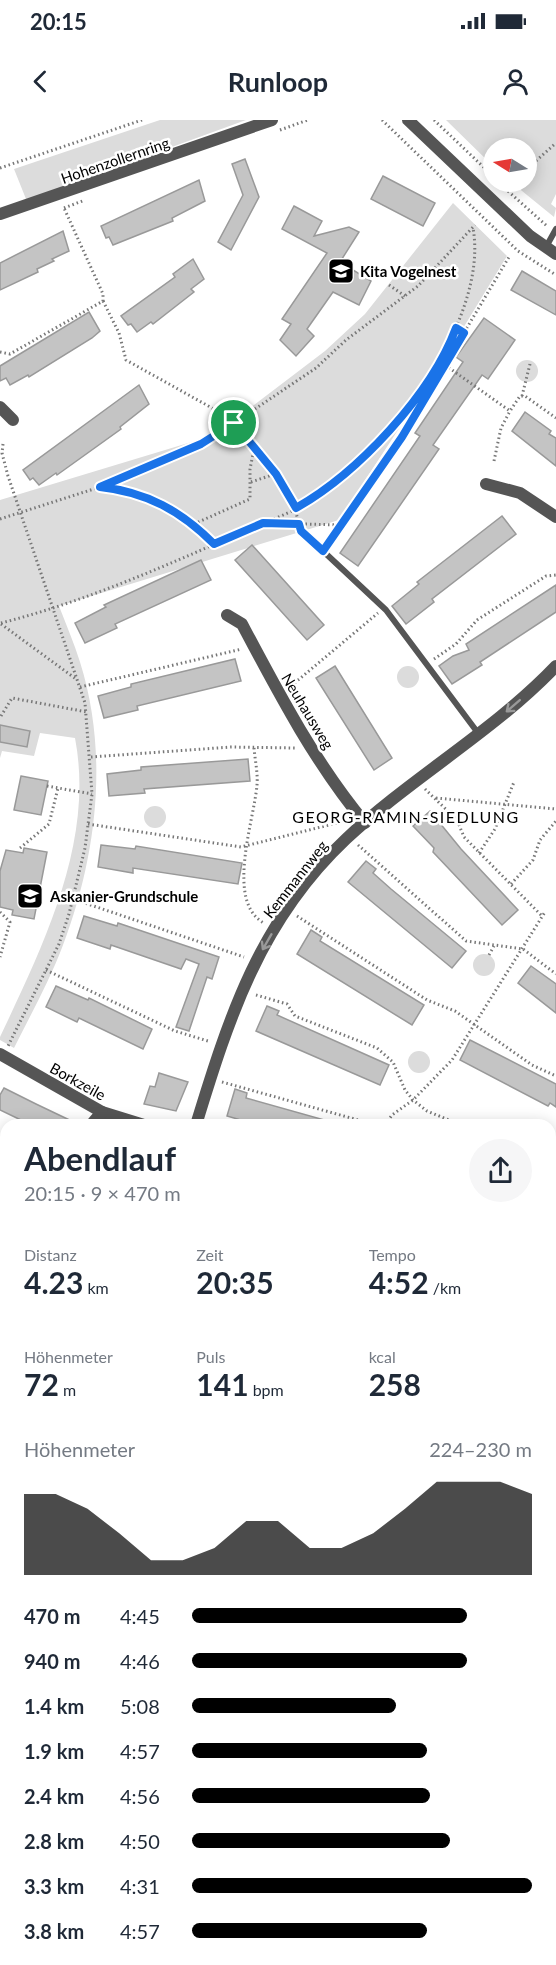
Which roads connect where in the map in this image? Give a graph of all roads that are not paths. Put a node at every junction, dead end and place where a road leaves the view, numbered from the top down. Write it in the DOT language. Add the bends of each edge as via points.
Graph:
graph roads {
  1 [pos="272,120"];
  2 [pos="408,120"];
  3 [pos="0,213"];
  4 [pos="555,230"];
  5 [pos="551,251"];
  6 [pos="0,407"];
  7 [pos="13,420"];
  8 [pos="486,483"];
  9 [pos="556,517"];
  10 [pos="323,551"];
  11 [pos="227,615"];
  12 [pos="556,666"];
  13 [pos="478,734"];
  14 [pos="365,823"];
  15 [pos="4,1051"];
  16 [pos="102,1112"];
  17 [pos="96,1119"];
  18 [pos="125,1119"];
  19 [pos="198,1119"];
  1 -- 3 [label="street, Hohenzollernring"];
  2 -- 5 [label="street" via="530,236"];
  4 -- 5 [label="lane"];
  6 -- 7 [label="street"];
  8 -- 9 [label="street" via="520,493"];
  10 -- 13 [label="lane" via="384,608"];
  11 -- 14 [label="street, Neuhausweg" via="242,624 306,737"];
  12 -- 13 [label="street, Kemmannweg, one-way"];
  13 -- 14 [label="street, Kemmannweg"];
  14 -- 19 [label="street, Kemmannweg, one-way" via="326,861 267,940 227,1023"];
  15 -- 16 [label="street, Borkzeile"];
  16 -- 17 [label="street"];
  16 -- 18 [label="street, Borkzeile"];
}
